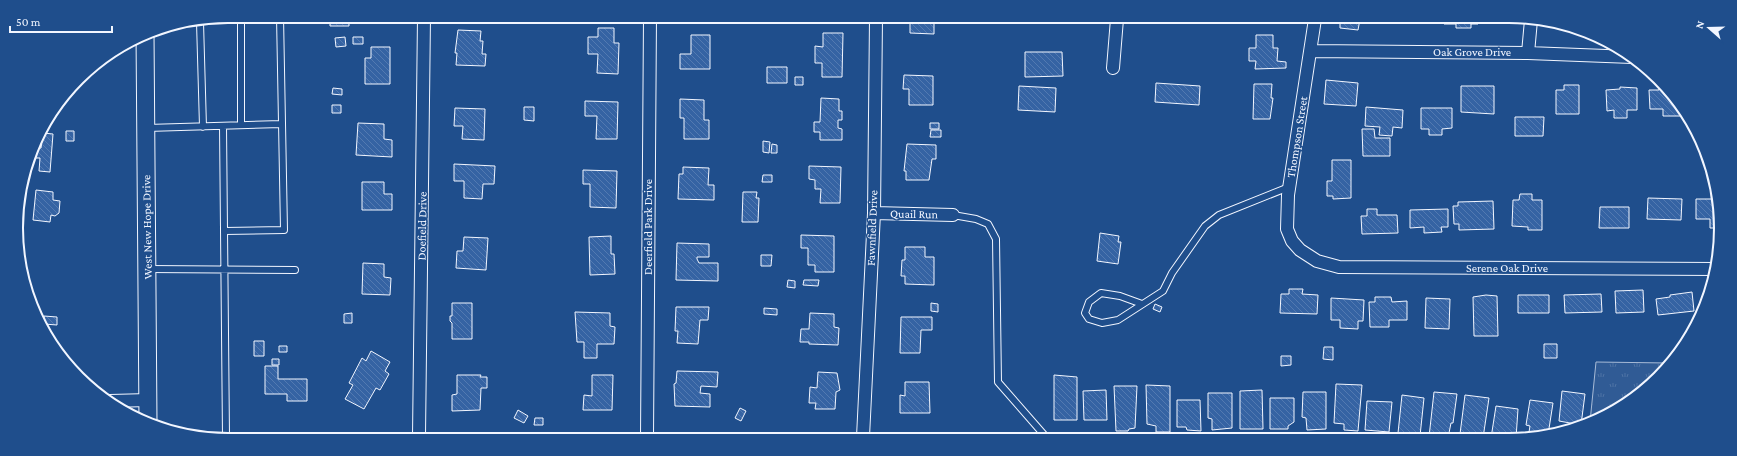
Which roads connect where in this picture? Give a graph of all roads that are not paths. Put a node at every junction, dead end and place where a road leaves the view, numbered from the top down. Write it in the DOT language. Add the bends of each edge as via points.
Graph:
graph roads {
  1 [pos="241,23"];
  2 [pos="280,23"];
  3 [pos="424,23"];
  4 [pos="650,23"];
  5 [pos="876,23"];
  6 [pos="1116,23"];
  7 [pos="1314,23"];
  8 [pos="1531,24"];
  9 [pos="200,25"];
  10 [pos="145,41"];
  11 [pos="1311,51"];
  12 [pos="1528,52"];
  13 [pos="1622,57"];
  14 [pos="1113,68"];
  15 [pos="281,124"];
  16 [pos="241,125"];
  17 [pos="223,126"];
  18 [pos="203,127"];
  19 [pos="145,128"];
  20 [pos="1289,187"];
  21 [pos="874,213"];
  22 [pos="954,215"];
  23 [pos="225,231"];
  24 [pos="1300,250"];
  25 [pos="148,269"];
  26 [pos="226,269"];
  27 [pos="1710,269"];
  28 [pos="296,270"];
  29 [pos="1142,304"];
  30 [pos="149,400"];
  31 [pos="118,401"];
  32 [pos="148,416"];
  33 [pos="226,433"];
  34 [pos="419,433"];
  35 [pos="647,433"];
  36 [pos="863,433"];
  37 [pos="1043,433"];
  1 -- 16 [label="lane"];
  2 -- 15 [label="lane"];
  3 -- 34 [label="street, Doefield Drive"];
  4 -- 35 [label="street, Deerfield Park Drive"];
  5 -- 21 [label="street, Fawnfield Drive"];
  6 -- 14 [label="street"];
  7 -- 11 [label="street, Thompson Street"];
  8 -- 12 [label="street"];
  9 -- 18 [label="lane"];
  10 -- 19 [label="main road, West New Hope Drive"];
  11 -- 12 [label="street, Oak Grove Drive"];
  11 -- 20 [label="street, Thompson Street"];
  12 -- 13 [label="street, Oak Grove Drive"];
  15 -- 16 [label="lane"];
  15 -- 23 [label="lane" via="284,230"];
  16 -- 17 [label="lane"];
  17 -- 18 [label="lane"];
  17 -- 23 [label="lane"];
  18 -- 19 [label="lane"];
  19 -- 25 [label="main road, West New Hope Drive"];
  20 -- 24 [label="street, Thompson Street" via="1287,229 1292,241"];
  20 -- 29 [label="lane" via="1238,206 1210,222 1188,249 1163,291"];
  21 -- 22 [label="street, Quail Run"];
  21 -- 36 [label="street, Fawnfield Drive"];
  22 -- 37 [label="lane" via="988,224 996,239 998,382"];
  23 -- 26 [label="lane"];
  24 -- 27 [label="street, Serene Oak Drive" via="1317,261 1339,267"];
  25 -- 26 [label="lane"];
  25 -- 30 [label="main road, West New Hope Drive"];
  26 -- 28 [label="lane"];
  26 -- 33 [label="lane"];
  29 -- 29 [label="lane" via="1118,320 1102,323 1089,319 1085,313 1089,302 1101,293 1120,296"];
  30 -- 31 [label="street"];
  30 -- 32 [label="main road, West New Hope Drive"];
}
